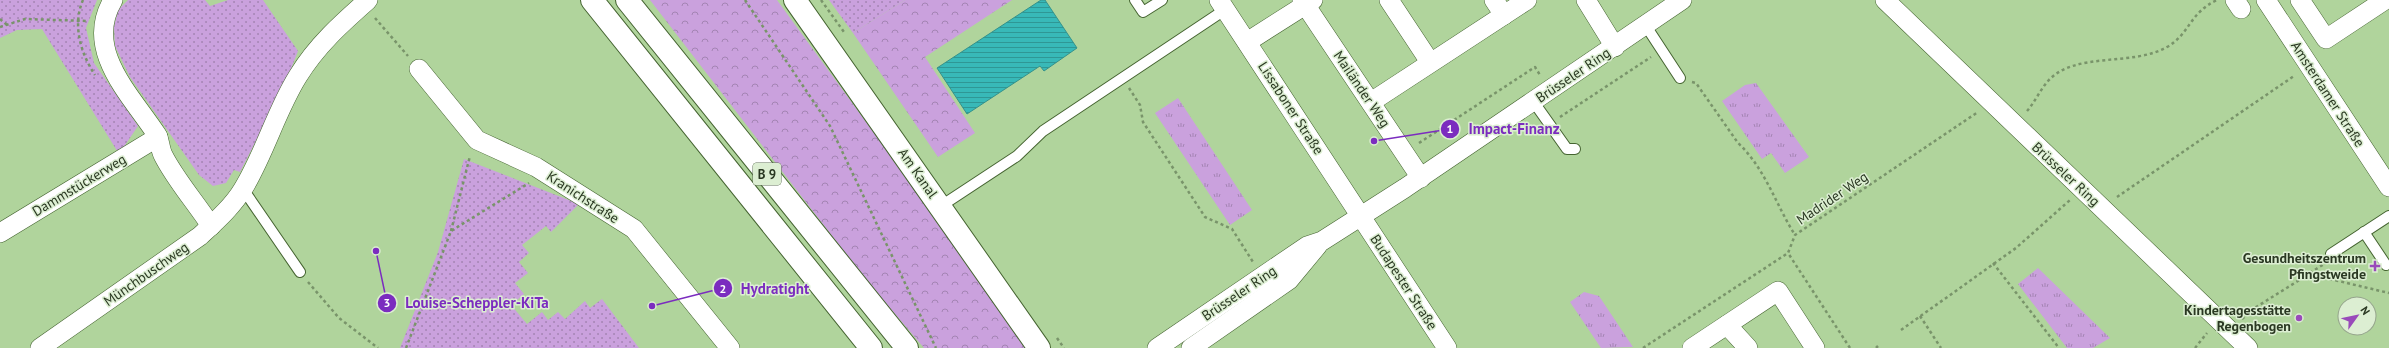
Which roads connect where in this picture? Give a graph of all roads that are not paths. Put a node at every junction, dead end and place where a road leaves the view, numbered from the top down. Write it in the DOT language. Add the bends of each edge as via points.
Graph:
graph roads {
  1 [pos="113,0"];
  2 [pos="592,0"];
  3 [pos="627,0"];
  4 [pos="795,0"];
  5 [pos="1135,0"];
  6 [pos="1162,0"];
  7 [pos="1389,0"];
  8 [pos="1527,0"];
  9 [pos="1586,0"];
  10 [pos="1682,0"];
  11 [pos="1885,0"];
  12 [pos="2266,0"];
  13 [pos="2300,0"];
  14 [pos="366,2"];
  15 [pos="1307,2"];
  16 [pos="2378,2"];
  17 [pos="1222,5"];
  18 [pos="1499,7"];
  19 [pos="1646,26"];
  20 [pos="1247,42"];
  21 [pos="1615,47"];
  22 [pos="1430,62"];
  23 [pos="419,69"];
  24 [pos="1680,78"];
  25 [pos="1533,101"];
  26 [pos="1371,102"];
  27 [pos="158,137"];
  28 [pos="1575,149"];
  29 [pos="1421,178"];
  30 [pos="2389,187"];
  31 [pos="243,189"];
  32 [pos="941,206"];
  33 [pos="1361,216"];
  34 [pos="2389,216"];
  35 [pos="215,221"];
  36 [pos="2364,232"];
  37 [pos="0,233"];
  38 [pos="1322,241"];
  39 [pos="2331,254"];
  40 [pos="2386,265"];
  41 [pos="300,272"];
  42 [pos="1727,325"];
  43 [pos="1179,342"];
  44 [pos="40,348"];
  45 [pos="730,348"];
  46 [pos="871,348"];
  47 [pos="908,348"];
  48 [pos="1039,348"];
  49 [pos="1157,348"];
  50 [pos="1191,348"];
  51 [pos="1447,348"];
  52 [pos="1692,348"];
  53 [pos="1748,348"];
  54 [pos="1815,348"];
  55 [pos="2248,348"];
  1 -- 27 [label="street" via="104,22 103,41 108,59"];
  2 -- 46 [label="main road, B 9"];
  3 -- 47 [label="main road, B 9"];
  4 -- 32 [label="main road, Am Kanal"];
  5 -- 6 [label="lane" via="1143,12"];
  7 -- 22 [label="street"];
  8 -- 18 [label="street"];
  9 -- 21 [label="street"];
  10 -- 19 [label="street, Brüsseler Ring"];
  11 -- 55 [label="street, Brüsseler Ring"];
  12 -- 30 [label="street, Amsterdamer Straße"];
  13 -- 16 [label="street" via="2326,39"];
  14 -- 31 [label="street, Münchbuschweg" via="323,42 297,77"];
  15 -- 20 [label="street"];
  15 -- 26 [label="street, Mailänder Weg"];
  17 -- 20 [label="street, Lissaboner Straße"];
  17 -- 32 [label="lane" via="1043,131 1017,156"];
  18 -- 22 [label="street"];
  19 -- 21 [label="street, Brüsseler Ring"];
  19 -- 24 [label="lane"];
  20 -- 33 [label="street, Lissaboner Straße"];
  21 -- 25 [label="street, Brüsseler Ring"];
  22 -- 26 [label="street"];
  23 -- 45 [label="street, Kranichstraße" via="477,140 536,167 634,229"];
  25 -- 28 [label="lane" via="1567,149"];
  25 -- 29 [label="street, Brüsseler Ring"];
  26 -- 29 [label="street, Mailänder Weg"];
  27 -- 35 [label="street" via="172,148"];
  27 -- 37 [label="street, Dammstückerweg"];
  29 -- 33 [label="street, Brüsseler Ring"];
  31 -- 35 [label="street, Münchbuschweg"];
  31 -- 41 [label="lane"];
  32 -- 48 [label="main road, Am Kanal"];
  33 -- 38 [label="street, Brüsseler Ring"];
  33 -- 51 [label="street, Budapester Straße"];
  34 -- 36 [label="lane"];
  35 -- 44 [label="street, Münchbuschweg" via="200,236"];
  36 -- 39 [label="lane"];
  36 -- 40 [label="lane"];
  38 -- 43 [label="street, Brüsseler Ring" via="1307,246 1263,277"];
  38 -- 50 [label="street, Brüsseler Ring" via="1289,280"];
  42 -- 52 [label="street"];
  42 -- 53 [label="street"];
  42 -- 54 [label="street" via="1778,291"];
  43 -- 49 [label="street, Brüsseler Ring"];
}
